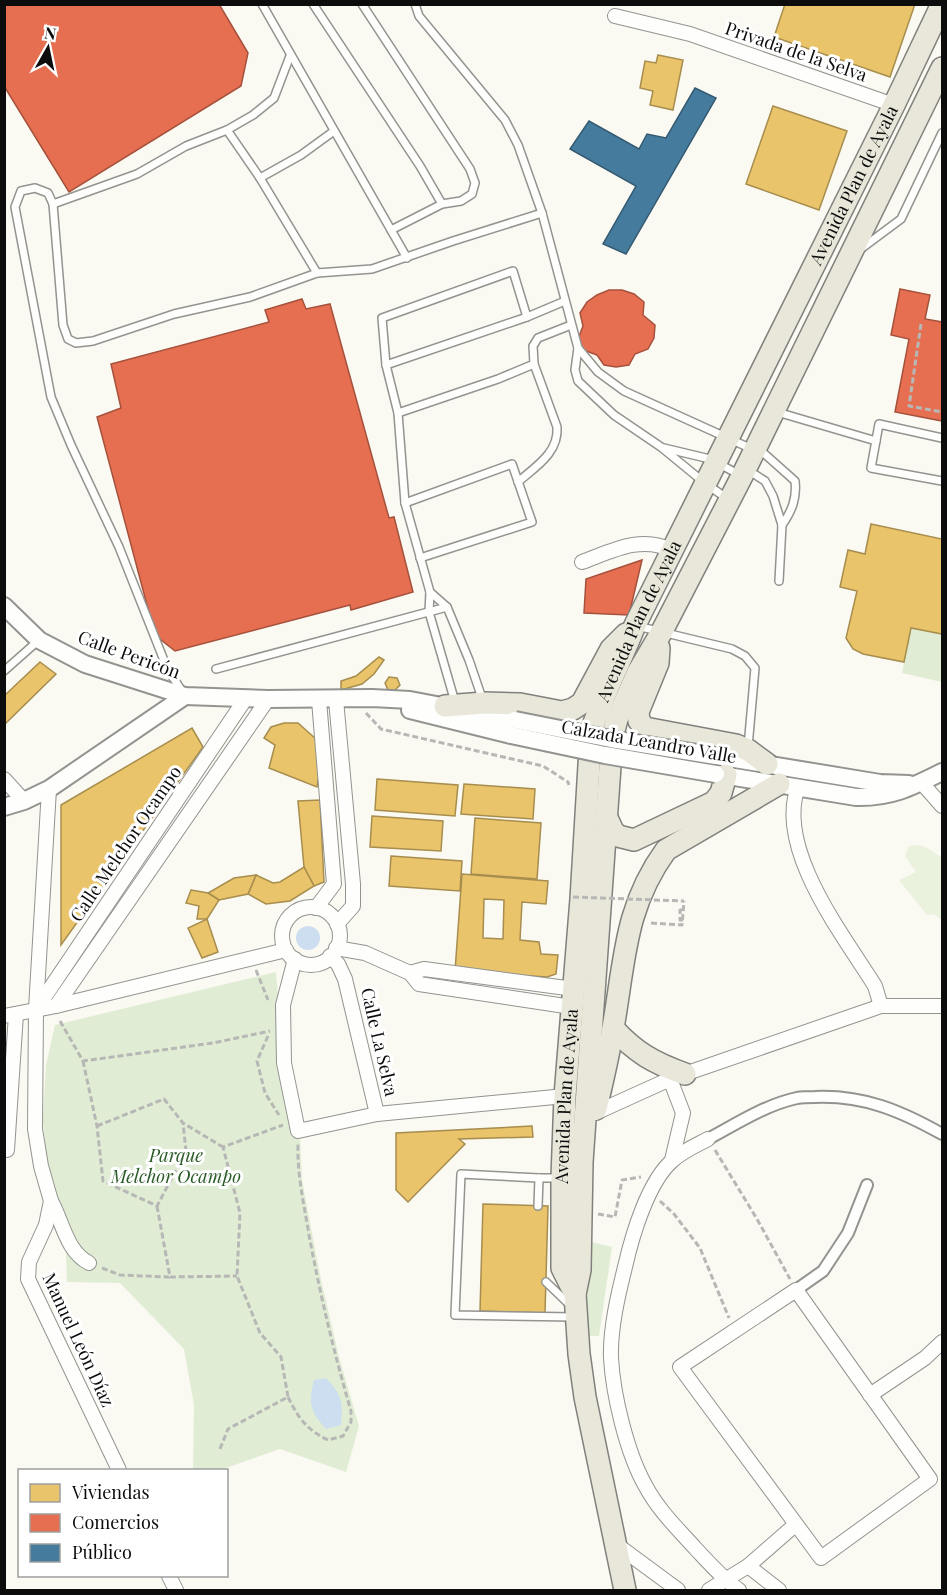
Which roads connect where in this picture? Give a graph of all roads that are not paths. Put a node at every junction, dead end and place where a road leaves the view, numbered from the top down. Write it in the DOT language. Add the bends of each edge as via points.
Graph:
graph roads {
  1 [pos="262,4"];
  2 [pos="313,4"];
  3 [pos="362,4"];
  4 [pos="415,4"];
  5 [pos="942,4"];
  6 [pos="615,16"];
  7 [pos="290,56"];
  8 [pos="942,68"];
  9 [pos="894,105"];
  10 [pos="227,130"];
  11 [pos="334,131"];
  12 [pos="942,134"];
  13 [pos="260,178"];
  14 [pos="53,204"];
  15 [pos="442,204"];
  16 [pos="542,213"];
  17 [pos="392,230"];
  18 [pos="852,256"];
  19 [pos="407,258"];
  20 [pos="317,273"];
  21 [pos="565,301"];
  22 [pos="527,317"];
  23 [pos="572,325"];
  24 [pos="578,348"];
  25 [pos="534,364"];
  26 [pos="386,365"];
  27 [pos="774,411"];
  28 [pos="398,413"];
  29 [pos="728,438"];
  30 [pos="942,438"];
  31 [pos="876,441"];
  32 [pos="662,447"];
  33 [pos="716,461"];
  34 [pos="750,461"];
  35 [pos="942,481"];
  36 [pos="518,482"];
  37 [pos="706,484"];
  38 [pos="729,500"];
  39 [pos="405,503"];
  40 [pos="782,525"];
  41 [pos="671,550"];
  42 [pos="420,558"];
  43 [pos="582,562"];
  44 [pos="779,581"];
  45 [pos="430,592"];
  46 [pos="447,607"];
  47 [pos="5,610"];
  48 [pos="429,612"];
  49 [pos="634,625"];
  50 [pos="661,633"];
  51 [pos="39,640"];
  52 [pos="216,669"];
  53 [pos="4,671"];
  54 [pos="185,696"];
  55 [pos="246,698"];
  56 [pos="372,698"];
  57 [pos="268,699"];
  58 [pos="327,700"];
  59 [pos="484,703"];
  60 [pos="451,705"];
  61 [pos="513,728"];
  62 [pos="748,750"];
  63 [pos="766,764"];
  64 [pos="942,772"];
  65 [pos="721,775"];
  66 [pos="4,779"];
  67 [pos="921,782"];
  68 [pos="788,786"];
  69 [pos="49,789"];
  70 [pos="24,801"];
  71 [pos="942,806"];
  72 [pos="4,807"];
  73 [pos="607,818"];
  74 [pos="601,901"];
  75 [pos="316,908"];
  76 [pos="337,924"];
  77 [pos="625,947"];
  78 [pos="333,952"];
  79 [pos="290,955"];
  80 [pos="316,964"];
  81 [pos="345,979"];
  82 [pos="580,994"];
  83 [pos="53,1006"];
  84 [pos="881,1006"];
  85 [pos="942,1006"];
  86 [pos="36,1009"];
  87 [pos="10,1015"];
  88 [pos="613,1028"];
  89 [pos="677,1077"];
  90 [pos="566,1096"];
  91 [pos="595,1113"];
  92 [pos="377,1114"];
  93 [pos="942,1134"];
  94 [pos="708,1139"];
  95 [pos="7,1150"];
  96 [pos="672,1160"];
  97 [pos="575,1173"];
  98 [pos="539,1178"];
  99 [pos="867,1185"];
  100 [pos="51,1201"];
  101 [pos="538,1206"];
  102 [pos="89,1263"];
  103 [pos="546,1282"];
  104 [pos="796,1290"];
  105 [pos="576,1307"];
  106 [pos="942,1342"];
  107 [pos="870,1395"];
  108 [pos="119,1469"];
  109 [pos="795,1525"];
  110 [pos="617,1545"];
  111 [pos="748,1566"];
  112 [pos="724,1580"];
  113 [pos="625,1590"];
  114 [pos="678,1590"];
  115 [pos="709,1590"];
  116 [pos="739,1590"];
  117 [pos="779,1590"];
  1 -- 7 [label="lane"];
  2 -- 15 [label="lane"];
  3 -- 15 [label="lane" via="470,169 475,183 472,194 461,201"];
  4 -- 16 [label="lane" via="418,16 505,120"];
  5 -- 9 [label="main road, Avenida Plan de Ayala"];
  6 -- 9 [label="street, Privada de la Selva" via="690,34"];
  7 -- 10 [label="lane" via="274,98"];
  7 -- 11 [label="lane"];
  8 -- 18 [label="main road, Avenida Plan de Ayala"];
  9 -- 29 [label="main road, Avenida Plan de Ayala"];
  10 -- 13 [label="lane"];
  10 -- 14 [label="lane" via="186,146 137,174"];
  11 -- 13 [label="lane"];
  11 -- 17 [label="lane"];
  12 -- 18 [label="lane" via="901,219"];
  13 -- 20 [label="lane"];
  14 -- 20 [label="lane" via="63,325 68,339 76,343 250,297"];
  14 -- 54 [label="lane" via="48,193 35,188 21,191 15,207 51,397 120,547 167,668"];
  15 -- 17 [label="lane"];
  16 -- 19 [label="lane"];
  16 -- 21 [label="lane"];
  17 -- 19 [label="lane"];
  18 -- 27 [label="main road, Avenida Plan de Ayala"];
  19 -- 20 [label="lane" via="372,269"];
  21 -- 22 [label="lane"];
  21 -- 23 [label="lane"];
  22 -- 26 [label="lane"];
  22 -- 26 [label="lane" via="513,272 382,318"];
  23 -- 24 [label="lane"];
  23 -- 25 [label="lane" via="538,339 533,346"];
  24 -- 29 [label="lane" via="598,372 624,391"];
  24 -- 32 [label="lane" via="578,381 614,415"];
  25 -- 28 [label="lane"];
  25 -- 36 [label="lane" via="558,437 552,451"];
  26 -- 28 [label="lane"];
  27 -- 31 [label="lane"];
  27 -- 34 [label="main road, Avenida Plan de Ayala"];
  28 -- 39 [label="lane"];
  29 -- 33 [label="main road, Avenida Plan de Ayala"];
  29 -- 34 [label="lane"];
  30 -- 31 [label="lane" via="879,424"];
  31 -- 35 [label="lane" via="871,468"];
  32 -- 33 [label="lane"];
  32 -- 37 [label="lane"];
  33 -- 34 [label="lane"];
  33 -- 37 [label="main road, Avenida Plan de Ayala"];
  34 -- 38 [label="main road, Avenida Plan de Ayala"];
  34 -- 40 [label="lane" via="773,496"];
  34 -- 40 [label="lane" via="795,481 796,494"];
  36 -- 39 [label="lane" via="512,464"];
  36 -- 42 [label="lane" via="532,522"];
  37 -- 38 [label="lane"];
  37 -- 41 [label="main road, Avenida Plan de Ayala"];
  38 -- 50 [label="main road, Avenida Plan de Ayala"];
  39 -- 42 [label="lane"];
  40 -- 44 [label="lane"];
  41 -- 43 [label="street" via="639,543"];
  41 -- 49 [label="main road, Avenida Plan de Ayala"];
  41 -- 50 [label="main road" via="676,569"];
  42 -- 45 [label="lane"];
  45 -- 46 [label="lane"];
  45 -- 48 [label="lane"];
  46 -- 48 [label="lane"];
  46 -- 59 [label="lane"];
  47 -- 51 [label="street, Calle Pericón"];
  48 -- 52 [label="lane"];
  48 -- 60 [label="lane"];
  49 -- 50 [label="lane"];
  49 -- 59 [label="main road" via="611,649 582,703 573,709 562,712 520,704"];
  49 -- 82 [label="main road, Avenida Plan de Ayala" via="591,732"];
  50 -- 62 [label="lane" via="732,649 755,668"];
  50 -- 62 [label="main road" via="658,663 638,712 639,721 645,728"];
  50 -- 73 [label="main road, Avenida Plan de Ayala" via="617,719 612,738"];
  51 -- 53 [label="lane"];
  51 -- 54 [label="street, Calle Pericón" via="85,664"];
  54 -- 55 [label="street, Calzada Leandro Valle"];
  54 -- 69 [label="street"];
  55 -- 57 [label="street, Calzada Leandro Valle"];
  55 -- 86 [label="street, Calle Melchor Ocampo"];
  56 -- 58 [label="street, Calzada Leandro Valle"];
  56 -- 60 [label="street, Calzada Leandro Valle"];
  56 -- 61 [label="street, Calzada Leandro Valle" via="411,711"];
  57 -- 58 [label="street, Calzada Leandro Valle"];
  57 -- 83 [label="street, Calle Melchor Ocampo"];
  58 -- 75 [label="street" via="334,884"];
  58 -- 76 [label="street" via="353,895 353,906"];
  59 -- 60 [label="main road"];
  60 -- 61 [label="street, Calzada Leandro Valle"];
  61 -- 63 [label="street, Calzada Leandro Valle, bridge"];
  61 -- 65 [label="street, Calzada Leandro Valle, bridge" via="605,755"];
  62 -- 63 [label="main road"];
  63 -- 67 [label="street, Calzada Leandro Valle" via="880,783"];
  64 -- 67 [label="street"];
  65 -- 68 [label="street, Calzada Leandro Valle"];
  65 -- 73 [label="main road" via="721,794 714,802 634,840 618,836"];
  66 -- 70 [label="street"];
  67 -- 68 [label="street, Calzada Leandro Valle" via="897,793 870,797"];
  67 -- 71 [label="street"];
  68 -- 77 [label="main road" via="666,850 640,892"];
  68 -- 84 [label="street" via="795,795 793,824 810,881 875,986"];
  69 -- 70 [label="street"];
  69 -- 86 [label="street, Calle Melchor Ocampo"];
  70 -- 72 [label="street"];
  73 -- 74 [label="main road, Avenida Plan de Ayala"];
  74 -- 77 [label="main road"];
  74 -- 82 [label="main road, Avenida Plan de Ayala"];
  75 -- 76 [label="street" via="325,911"];
  75 -- 79 [label="street" via="290,915 282,932"];
  76 -- 78 [label="street" via="339,938"];
  77 -- 82 [label="main road"];
  77 -- 88 [label="main road"];
  78 -- 80 [label="street"];
  78 -- 81 [label="street, Calle La Selva"];
  78 -- 82 [label="street" via="364,953 410,973 424,969"];
  79 -- 80 [label="street"];
  79 -- 83 [label="street" via="251,959"];
  79 -- 92 [label="street" via="283,1005 284,1063 298,1131"];
  80 -- 81 [label="street, Calle La Selva"];
  81 -- 92 [label="street, Calle La Selva"];
  82 -- 90 [label="main road, Avenida Plan de Ayala"];
  82 -- 97 [label="main road, Avenida Plan de Ayala"];
  83 -- 86 [label="street"];
  84 -- 85 [label="street"];
  84 -- 89 [label="street"];
  86 -- 87 [label="street"];
  86 -- 100 [label="street, Manuel León Díaz" via="35,1129"];
  87 -- 95 [label="street"];
  88 -- 89 [label="main road" via="635,1050"];
  88 -- 91 [label="main road"];
  89 -- 91 [label="street"];
  89 -- 96 [label="street" via="683,1113"];
  90 -- 92 [label="street"];
  90 -- 97 [label="main road, Avenida Plan de Ayala"];
  91 -- 97 [label="main road"];
  93 -- 94 [label="street" via="872,1102 834,1096 797,1098 756,1113"];
  94 -- 96 [label="street"];
  96 -- 112 [label="street" via="650,1192 637,1223 618,1296 611,1356 628,1442 644,1485 667,1518"];
  97 -- 98 [label="lane"];
  97 -- 105 [label="main road, Avenida Plan de Ayala" via="580,1270"];
  98 -- 101 [label="lane"];
  98 -- 105 [label="lane" via="461,1174 455,1315"];
  99 -- 104 [label="street" via="848,1233 823,1271"];
  100 -- 102 [label="street" via="69,1244 79,1258"];
  100 -- 108 [label="street, Manuel León Díaz" via="46,1225 29,1263 28,1279"];
  103 -- 105 [label="lane"];
  104 -- 107 [label="street"];
  104 -- 109 [label="street" via="680,1367"];
  105 -- 110 [label="main road, Avenida Plan de Ayala" via="585,1397"];
  106 -- 107 [label="street"];
  107 -- 109 [label="street" via="930,1479 821,1558"];
  109 -- 111 [label="street"];
  110 -- 113 [label="main road, Avenida Plan de Ayala"];
  110 -- 114 [label="street"];
  111 -- 112 [label="street"];
  111 -- 117 [label="street"];
  112 -- 115 [label="street"];
  112 -- 116 [label="street"];
}
